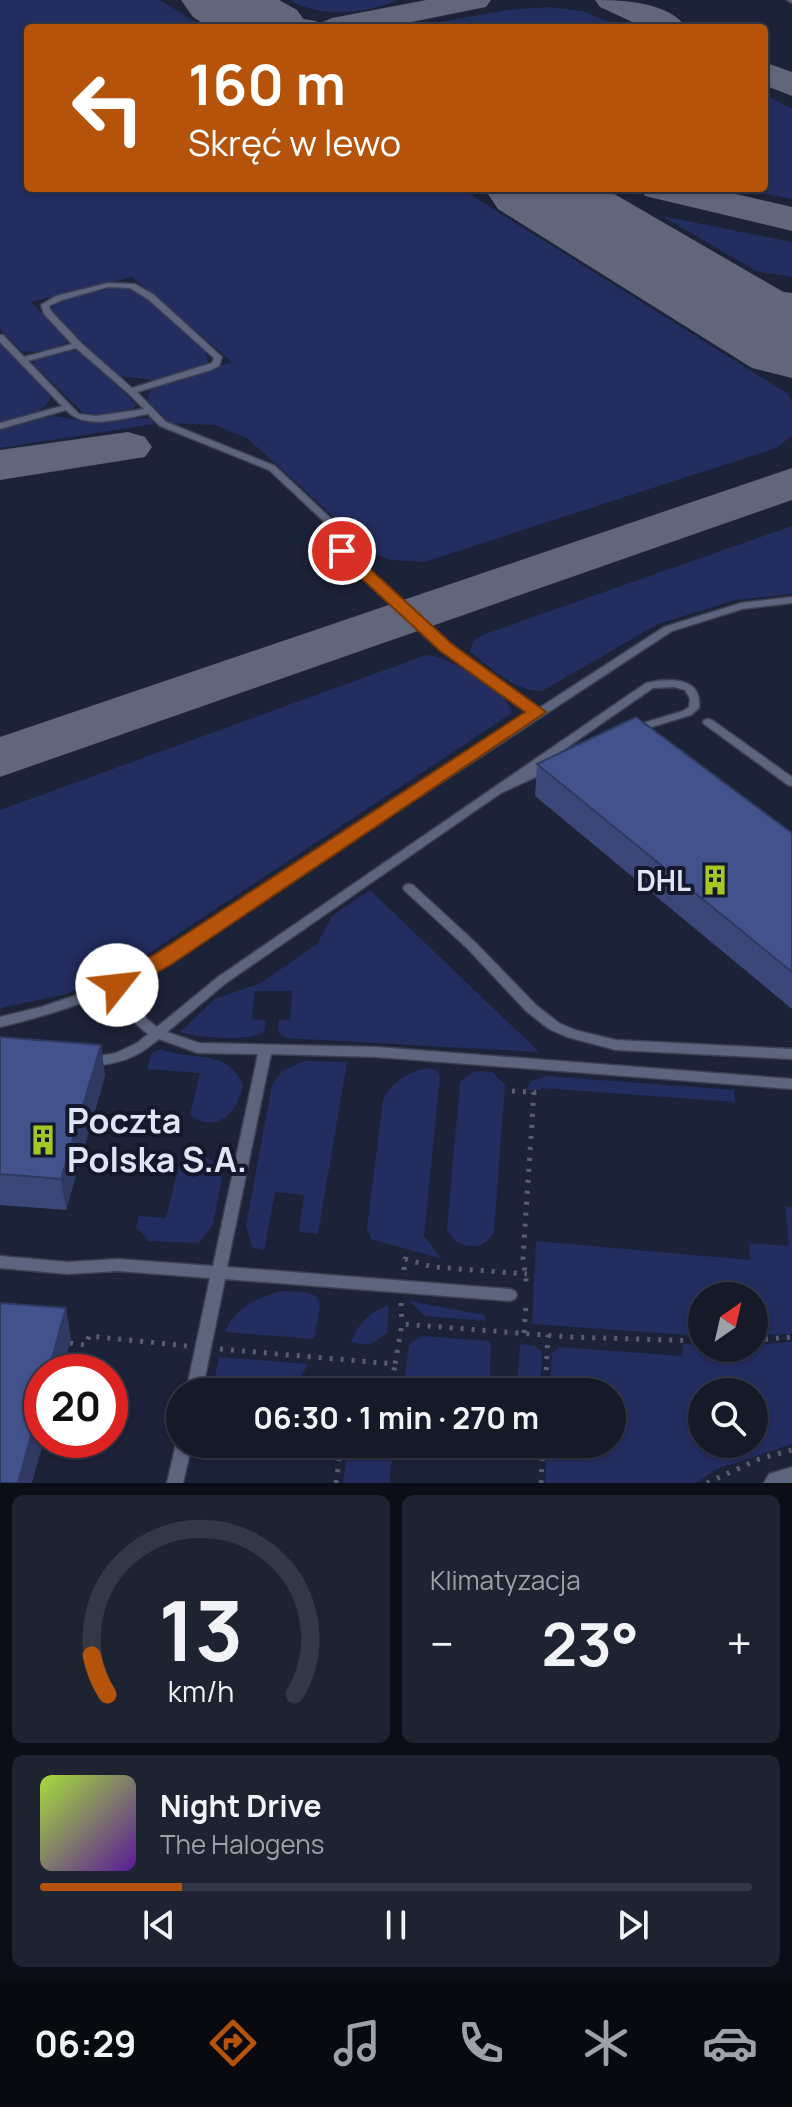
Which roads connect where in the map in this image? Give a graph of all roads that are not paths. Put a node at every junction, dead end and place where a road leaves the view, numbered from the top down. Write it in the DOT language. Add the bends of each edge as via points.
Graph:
graph roads {
  1 [pos="0,337"];
  2 [pos="78,345"];
  3 [pos="25,359"];
  4 [pos="131,391"];
  5 [pos="65,408"];
  6 [pos="150,411"];
  7 [pos="0,426"];
  8 [pos="792,600"];
  9 [pos="537,712"];
  10 [pos="708,722"];
  11 [pos="614,738"];
  12 [pos="557,764"];
  13 [pos="792,782"];
  14 [pos="499,790"];
  15 [pos="409,888"];
  16 [pos="117,985"];
  17 [pos="0,1022"];
  18 [pos="157,1034"];
  19 [pos="265,1050"];
  20 [pos="792,1054"];
  21 [pos="76,1061"];
  22 [pos="792,1084"];
  23 [pos="0,1262"];
  24 [pos="219,1273"];
  25 [pos="510,1295"];
  26 [pos="197,1378"];
  27 [pos="181,1458"];
  28 [pos="792,1480"];
  29 [pos="175,1483"];
  30 [pos="779,1483"];
  1 -- 3 [label="lane"];
  2 -- 3 [label="lane"];
  2 -- 4 [label="lane"];
  2 -- 4 [label="lane" via="45,305 125,284 151,297 218,357 208,368"];
  3 -- 5 [label="lane"];
  4 -- 6 [label="lane"];
  5 -- 6 [label="lane" via="96,419"];
  5 -- 7 [label="lane"];
  6 -- 9 [label="lane" via="163,424 272,468 354,545 342,551 410,616"];
  8 -- 9 [label="lane" via="741,606 668,629"];
  9 -- 16 [label="lane"];
  10 -- 13 [label="lane"];
  11 -- 14 [label="lane" via="687,713 696,696 683,685 650,685"];
  12 -- 14 [label="lane"];
  14 -- 18 [label="lane" via="222,980"];
  15 -- 20 [label="lane" via="531,1008 572,1034 616,1045"];
  16 -- 17 [label="lane" via="75,1003"];
  16 -- 18 [label="lane" via="142,1022"];
  18 -- 19 [label="lane" via="198,1048"];
  18 -- 21 [label="lane" via="119,1058"];
  19 -- 22 [label="lane" via="374,1052"];
  19 -- 24 [label="lane"];
  23 -- 24 [label="lane"];
  24 -- 25 [label="lane"];
  24 -- 26 [label="lane"];
  27 -- 29 [label="lane"];
  28 -- 30 [label="main road"];
}
